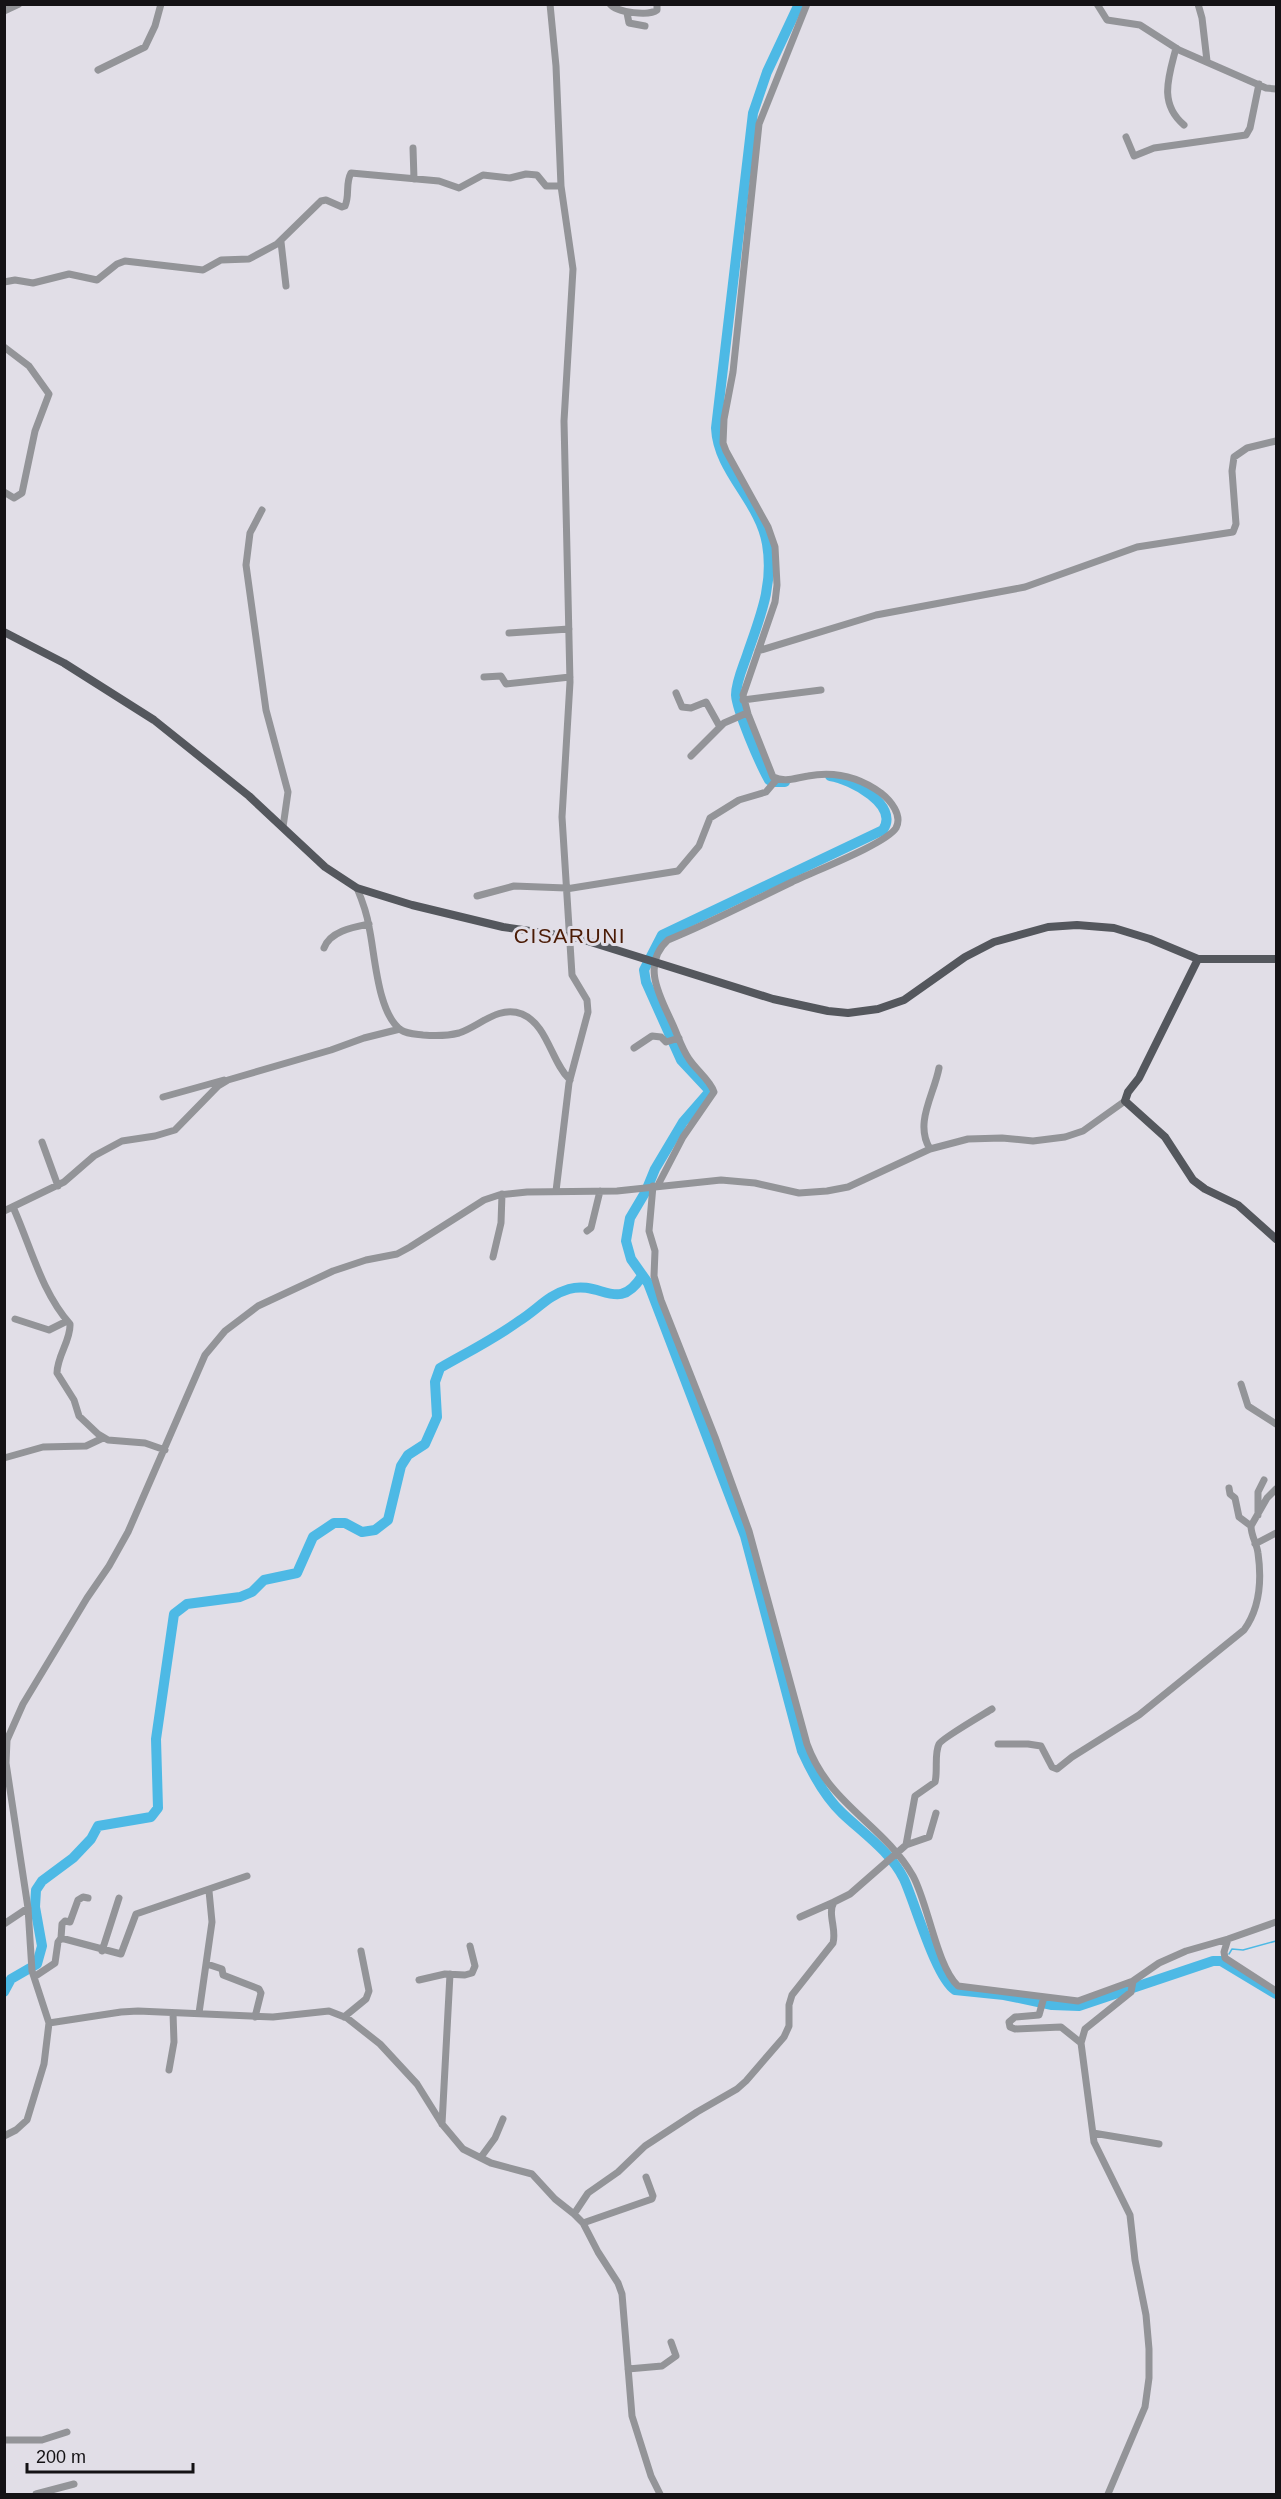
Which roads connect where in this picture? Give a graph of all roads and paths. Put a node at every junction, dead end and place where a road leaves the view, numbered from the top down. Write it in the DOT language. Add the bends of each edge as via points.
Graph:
graph roads {
  1 [pos="18,4"];
  2 [pos="161,4"];
  3 [pos="550,4"];
  4 [pos="610,4"];
  5 [pos="657,4"];
  6 [pos="807,4"];
  7 [pos="1097,4"];
  8 [pos="1198,4"];
  9 [pos="4,11"];
  10 [pos="627,13"];
  11 [pos="645,27"];
  12 [pos="1176,48"];
  13 [pos="1207,61"];
  14 [pos="98,70"];
  15 [pos="1259,84"];
  16 [pos="1276,89"];
  17 [pos="1184,124"];
  18 [pos="1126,137"];
  19 [pos="413,148"];
  20 [pos="414,179"];
  21 [pos="561,186"];
  22 [pos="281,242"];
  23 [pos="4,282"];
  24 [pos="286,286"];
  25 [pos="4,347"];
  26 [pos="1276,441"];
  27 [pos="4,492"];
  28 [pos="262,510"];
  29 [pos="569,629"];
  30 [pos="4,632"];
  31 [pos="509,633"];
  32 [pos="758,651"];
  33 [pos="484,677"];
  34 [pos="570,677"];
  35 [pos="821,690"];
  36 [pos="676,693"];
  37 [pos="743,700"];
  38 [pos="742,715"];
  39 [pos="720,726"];
  40 [pos="691,756"];
  41 [pos="776,780"];
  42 [pos="283,827"];
  43 [pos="357,888"];
  44 [pos="566,888"];
  45 [pos="477,896"];
  46 [pos="369,924"];
  47 [pos="568,936"];
  48 [pos="324,948"];
  49 [pos="1276,959"];
  50 [pos="1198,960"];
  51 [pos="650,961"];
  52 [pos="400,1029"];
  53 [pos="674,1040"];
  54 [pos="634,1048"];
  55 [pos="939,1068"];
  56 [pos="228,1080"];
  57 [pos="570,1080"];
  58 [pos="163,1097"];
  59 [pos="1125,1101"];
  60 [pos="42,1142"];
  61 [pos="930,1149"];
  62 [pos="58,1186"];
  63 [pos="651,1186"];
  64 [pos="556,1191"];
  65 [pos="600,1191"];
  66 [pos="502,1194"];
  67 [pos="13,1207"];
  68 [pos="4,1211"];
  69 [pos="587,1231"];
  70 [pos="1276,1239"];
  71 [pos="493,1257"];
  72 [pos="15,1319"];
  73 [pos="67,1321"];
  74 [pos="1241,1384"];
  75 [pos="1276,1424"];
  76 [pos="103,1438"];
  77 [pos="165,1450"];
  78 [pos="4,1458"];
  79 [pos="1264,1480"];
  80 [pos="1229,1488"];
  81 [pos="1276,1489"];
  82 [pos="1258,1515"];
  83 [pos="1251,1526"];
  84 [pos="1276,1533"];
  85 [pos="1255,1544"];
  86 [pos="992,1709"];
  87 [pos="16,1720"];
  88 [pos="4,1728"];
  89 [pos="998,1744"];
  90 [pos="936,1813"];
  91 [pos="906,1845"];
  92 [pos="898,1854"];
  93 [pos="247,1876"];
  94 [pos="209,1891"];
  95 [pos="88,1898"];
  96 [pos="119,1898"];
  97 [pos="834,1902"];
  98 [pos="28,1908"];
  99 [pos="800,1917"];
  100 [pos="1276,1922"];
  101 [pos="4,1924"];
  102 [pos="61,1938"];
  103 [pos="1228,1940"];
  104 [pos="470,1946"];
  105 [pos="102,1951"];
  106 [pos="361,1951"];
  107 [pos="207,1964"];
  108 [pos="33,1974"];
  109 [pos="450,1974"];
  110 [pos="419,1980"];
  111 [pos="1133,1985"];
  112 [pos="1276,1991"];
  113 [pos="1043,2001"];
  114 [pos="173,2013"];
  115 [pos="199,2013"];
  116 [pos="255,2017"];
  117 [pos="344,2017"];
  118 [pos="49,2023"];
  119 [pos="1081,2043"];
  120 [pos="169,2070"];
  121 [pos="503,2119"];
  122 [pos="442,2124"];
  123 [pos="1093,2133"];
  124 [pos="4,2136"];
  125 [pos="1160,2144"];
  126 [pos="481,2157"];
  127 [pos="646,2177"];
  128 [pos="574,2214"];
  129 [pos="583,2223"];
  130 [pos="671,2342"];
  131 [pos="628,2369"];
  132 [pos="67,2432"];
  133 [pos="4,2440"];
  134 [pos="74,2484"];
  135 [pos="36,2494"];
  136 [pos="660,2494"];
  137 [pos="1108,2494"];
  1 -- 9 [label="street"];
  2 -- 14 [label="street" via="145,47"];
  3 -- 21 [label="street"];
  4 -- 10 [label="street"];
  5 -- 10 [label="street" via="655,13"];
  6 -- 32 [label="street" via="759,124 723,434 726,451 775,547 775,602"];
  7 -- 12 [label="street" via="1107,20 1140,25"];
  8 -- 13 [label="street"];
  10 -- 11 [label="street" via="629,23"];
  12 -- 13 [label="street"];
  12 -- 17 [label="street" via="1166,92 1178,120"];
  13 -- 15 [label="street"];
  15 -- 16 [label="street"];
  15 -- 18 [label="street" via="1246,135 1154,148 1134,156"];
  19 -- 20 [label="street"];
  20 -- 21 [label="street" via="441,181 459,188 483,175 514,178 526,174 537,175 544,185"];
  20 -- 22 [label="street" via="351,173 345,206 321,201"];
  21 -- 29 [label="street" via="573,278 564,421"];
  22 -- 23 [label="street" via="255,258 221,260 203,270 130,261 117,264 97,280 69,274 33,283"];
  22 -- 24 [label="street"];
  25 -- 27 [label="street" via="29,366 49,394 35,431 22,494 14,498"];
  26 -- 32 [label="street" via="1247,448 1234,457 1233,532 1137,548 1025,587 876,615"];
  28 -- 42 [label="street" via="250,533 246,565 266,710 288,792"];
  29 -- 31 [label="street"];
  29 -- 34 [label="street"];
  30 -- 42 [label="main road" via="74,669 154,720"];
  32 -- 37 [label="street"];
  33 -- 34 [label="street" via="501,676 506,684"];
  34 -- 44 [label="street" via="562,817"];
  35 -- 37 [label="street"];
  36 -- 39 [label="street" via="682,707 692,708 706,702"];
  37 -- 38 [label="street"];
  38 -- 39 [label="street"];
  38 -- 41 [label="street"];
  39 -- 40 [label="street"];
  41 -- 44 [label="street" via="771,789 739,800 710,818 699,846 678,871"];
  41 -- 51 [label="street" via="827,773 860,781 892,804 898,816 896,828 848,856 668,940"];
  42 -- 43 [label="main road" via="325,867"];
  43 -- 46 [label="street"];
  43 -- 47 [label="main road" via="503,927"];
  44 -- 45 [label="street" via="514,886"];
  44 -- 47 [label="street"];
  46 -- 48 [label="street" via="344,930"];
  46 -- 52 [label="street" via="378,982 387,1011"];
  47 -- 51 [label="main road"];
  47 -- 57 [label="street" via="572,975 587,1000 588,1012"];
  49 -- 50 [label="main road"];
  50 -- 51 [label="main road" via="1114,928 1039,928 980,949 891,1006 848,1012 772,999"];
  50 -- 59 [label="main road"];
  51 -- 53 [label="street"];
  52 -- 56 [label="street"];
  52 -- 57 [label="street" via="435,1036 458,1033 498,1013 522,1014 532,1021 561,1072"];
  53 -- 54 [label="street" via="652,1036"];
  53 -- 63 [label="street" via="714,1092"];
  55 -- 61 [label="street" via="924,1118"];
  56 -- 58 [label="street"];
  56 -- 62 [label="street" via="175,1130 122,1140 94,1156"];
  57 -- 64 [label="street"];
  59 -- 61 [label="street" via="1083,1131 1065,1137 1033,1141 986,1137"];
  59 -- 70 [label="main road" via="1165,1137 1193,1180 1238,1205"];
  60 -- 62 [label="street"];
  61 -- 63 [label="street" via="848,1187 827,1191 799,1193 721,1180"];
  62 -- 67 [label="street"];
  63 -- 65 [label="street"];
  63 -- 92 [label="street" via="649,1231 655,1251 654,1276 749,1531 807,1744 818,1772 831,1788"];
  64 -- 65 [label="street"];
  64 -- 66 [label="street"];
  65 -- 69 [label="street"];
  66 -- 71 [label="street" via="501,1223"];
  66 -- 77 [label="street" via="483,1200 397,1254 333,1271 258,1306 236,1322 205,1355"];
  67 -- 68 [label="street"];
  67 -- 73 [label="street" via="47,1292"];
  72 -- 73 [label="street" via="49,1330"];
  73 -- 76 [label="street" via="70,1329 58,1364 59,1379 74,1400 81,1419"];
  74 -- 75 [label="street" via="1248,1406"];
  76 -- 77 [label="street" via="145,1443"];
  76 -- 78 [label="street" via="86,1446 43,1447"];
  77 -- 87 [label="street" via="109,1566"];
  79 -- 82 [label="street" via="1258,1492"];
  80 -- 83 [label="street" via="1239,1517"];
  81 -- 82 [label="street"];
  82 -- 83 [label="street"];
  83 -- 85 [label="street"];
  84 -- 85 [label="street"];
  85 -- 89 [label="street" via="1259,1601 1255,1613 1244,1630 1158,1700 1057,1769 1041,1746"];
  86 -- 91 [label="street" via="939,1744 935,1782 915,1796"];
  87 -- 88 [label="street"];
  87 -- 98 [label="street" via="5,1755"];
  90 -- 91 [label="street" via="929,1838"];
  91 -- 92 [label="street"];
  92 -- 97 [label="street" via="850,1894"];
  92 -- 113 [label="street" via="916,1883 954,1983 963,1988"];
  93 -- 94 [label="street"];
  94 -- 105 [label="street" via="136,1914 122,1953"];
  94 -- 107 [label="street" via="212,1922"];
  95 -- 102 [label="street" via="78,1900 70,1922 62,1924"];
  96 -- 105 [label="street"];
  97 -- 99 [label="street"];
  97 -- 128 [label="street" via="833,1943 792,1995 787,2032 762,2064 737,2089 645,2146 588,2193"];
  98 -- 101 [label="street"];
  98 -- 108 [label="street"];
  100 -- 103 [label="street"];
  102 -- 105 [label="street"];
  102 -- 108 [label="street" via="55,1963"];
  103 -- 111 [label="street" via="1159,1963"];
  103 -- 112 [label="street" via="1225,1958"];
  104 -- 109 [label="street" via="475,1970 465,1975"];
  106 -- 117 [label="street" via="369,1991 366,1999"];
  107 -- 115 [label="street"];
  107 -- 116 [label="street" via="222,1969 223,1976 229,1979 259,1989"];
  108 -- 118 [label="street"];
  109 -- 110 [label="street"];
  109 -- 122 [label="street"];
  111 -- 113 [label="street" via="1078,2001"];
  111 -- 119 [label="street" via="1085,2029"];
  113 -- 119 [label="street" via="1040,2015 1013,2018 1009,2026 1015,2030 1061,2027"];
  114 -- 115 [label="street"];
  114 -- 118 [label="street" via="121,2012"];
  114 -- 120 [label="street" via="174,2042"];
  115 -- 116 [label="street"];
  116 -- 117 [label="street" via="329,2011"];
  117 -- 122 [label="street" via="362,2028 403,2068"];
  118 -- 124 [label="street" via="44,2064 27,2120"];
  119 -- 123 [label="street"];
  121 -- 126 [label="street"];
  122 -- 126 [label="street" via="463,2149"];
  123 -- 125 [label="street"];
  123 -- 137 [label="street" via="1096,2149 1130,2215 1149,2349 1145,2407"];
  126 -- 128 [label="street" via="532,2174"];
  127 -- 129 [label="street" via="652,2199"];
  128 -- 129 [label="street"];
  129 -- 131 [label="street" via="622,2294"];
  130 -- 131 [label="street" via="676,2356 669,2363"];
  131 -- 136 [label="street" via="635,2432"];
  132 -- 133 [label="street" via="42,2440"];
  134 -- 135 [label="street"];
}
